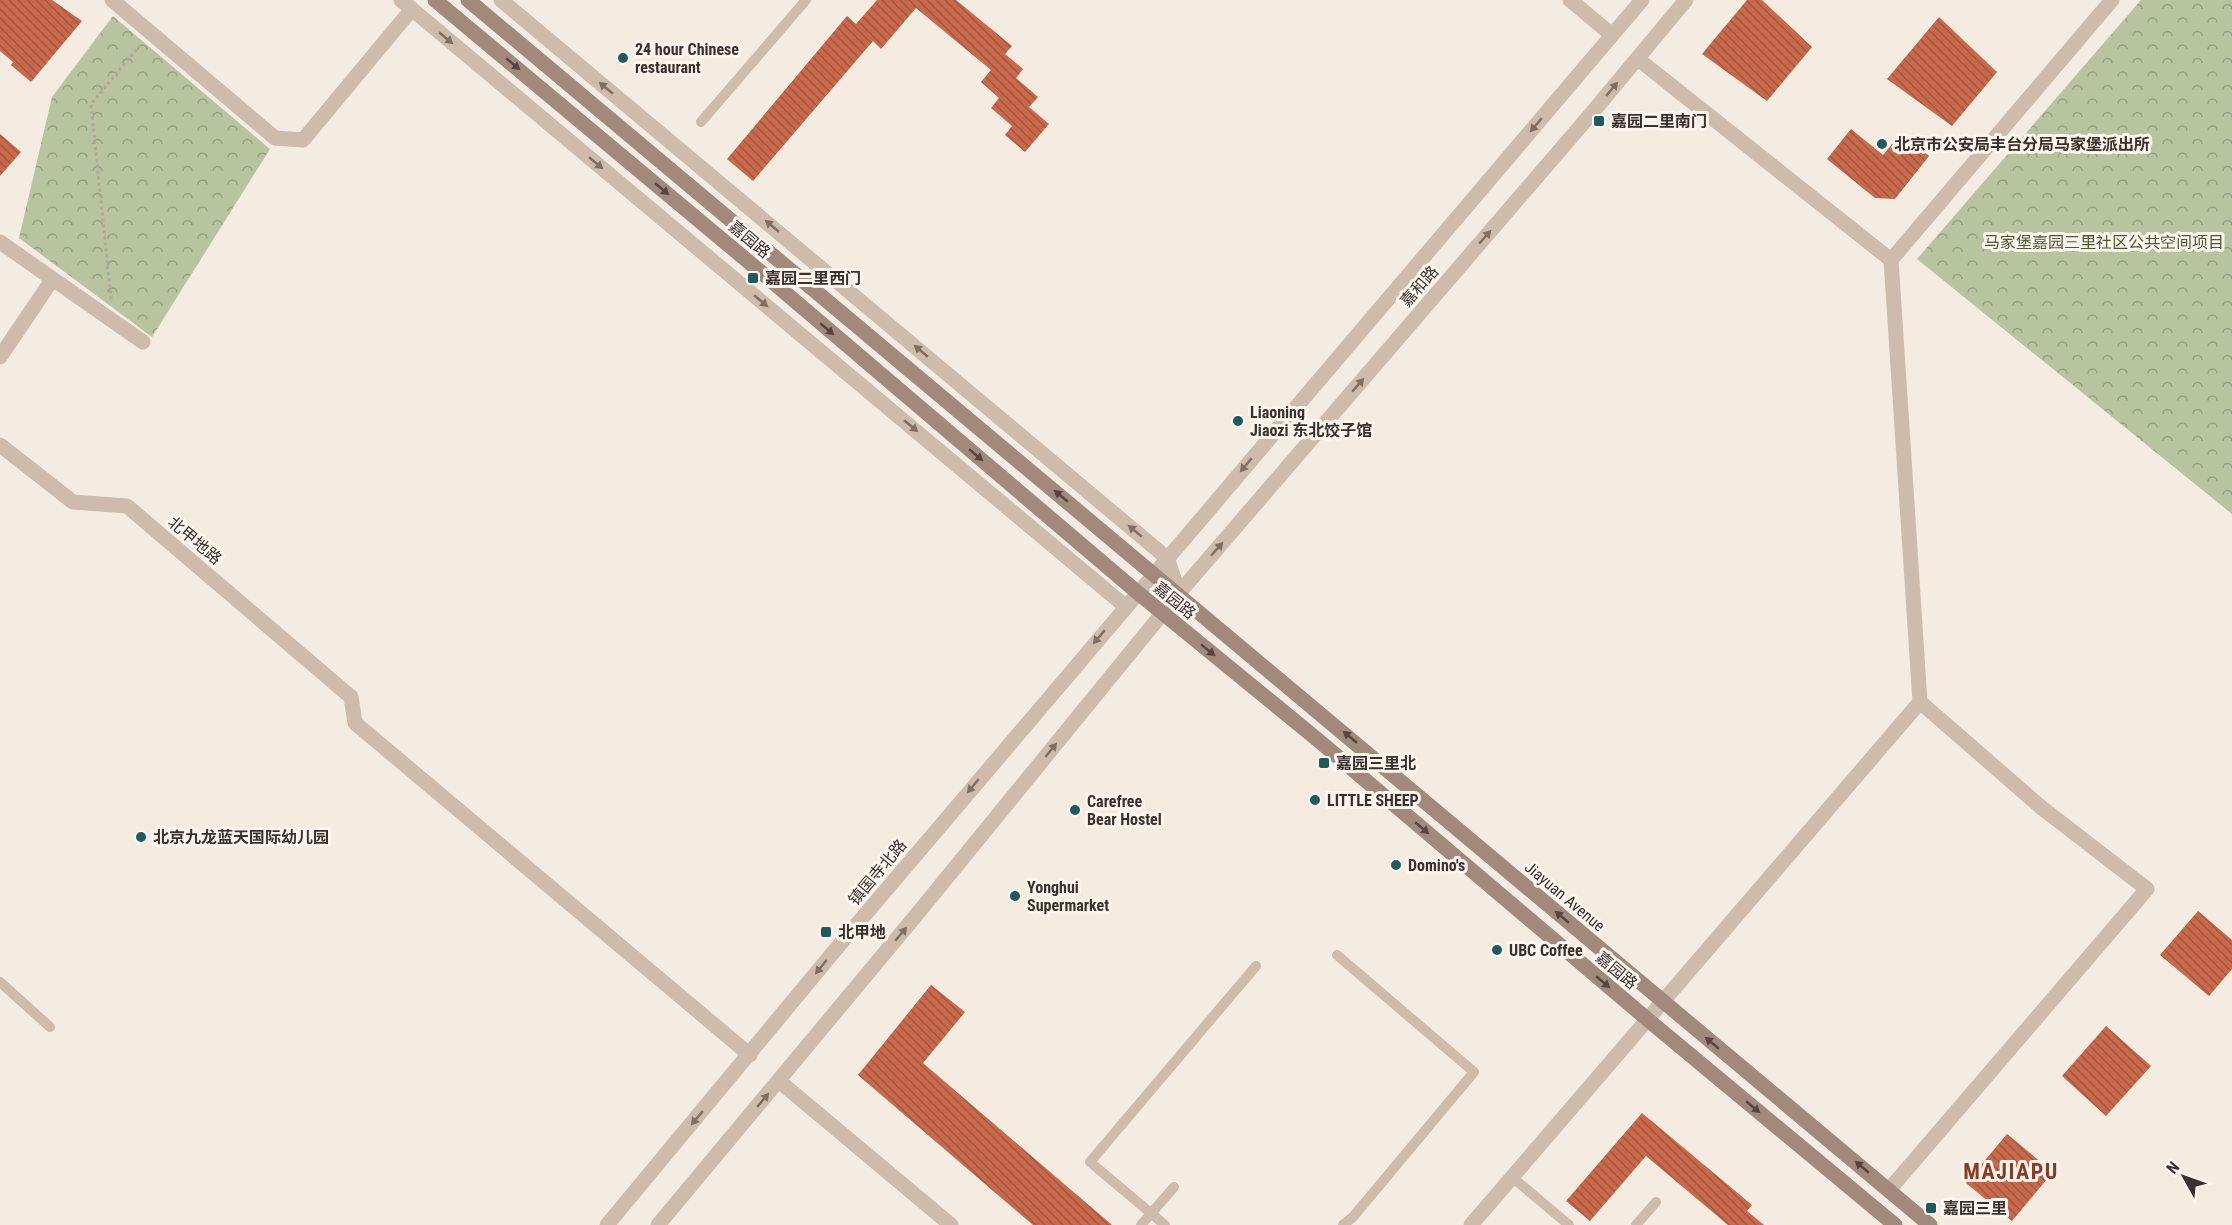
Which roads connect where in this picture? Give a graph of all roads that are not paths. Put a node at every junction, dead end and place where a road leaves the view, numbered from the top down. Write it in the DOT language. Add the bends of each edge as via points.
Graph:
graph roads {
  1 [pos="112,0"];
  2 [pos="435,0"];
  3 [pos="468,0"];
  4 [pos="501,0"];
  5 [pos="806,0"];
  6 [pos="1570,0"];
  7 [pos="1642,0"];
  8 [pos="1686,0"];
  9 [pos="2112,0"];
  10 [pos="406,4"];
  11 [pos="1612,35"];
  12 [pos="1638,58"];
  13 [pos="700,122"];
  14 [pos="0,242"];
  15 [pos="1891,260"];
  16 [pos="52,280"];
  17 [pos="143,342"];
  18 [pos="0,357"];
  19 [pos="0,445"];
  20 [pos="1167,558"];
  21 [pos="1154,573"];
  22 [pos="1137,592"];
  23 [pos="1179,593"];
  24 [pos="1125,606"];
  25 [pos="1162,613"];
  26 [pos="1920,702"];
  27 [pos="1337,955"];
  28 [pos="1256,966"];
  29 [pos="0,982"];
  30 [pos="1662,1001"];
  31 [pos="1647,1019"];
  32 [pos="50,1027"];
  33 [pos="750,1055"];
  34 [pos="779,1081"];
  35 [pos="1512,1177"];
  36 [pos="1174,1187"];
  37 [pos="1889,1190"];
  38 [pos="1656,1202"];
  39 [pos="1151,1213"];
  40 [pos="607,1225"];
  41 [pos="658,1225"];
  42 [pos="951,1225"];
  43 [pos="1141,1225"];
  44 [pos="1165,1225"];
  45 [pos="1343,1225"];
  46 [pos="1471,1225"];
  47 [pos="1569,1225"];
  48 [pos="1636,1225"];
  49 [pos="1895,1225"];
  50 [pos="1930,1225"];
  1 -- 10 [label="street" via="275,138 303,140"];
  2 -- 22 [label="main road, 嘉园路, one-way"];
  21 -- 3 [label="main road, 嘉园路, one-way"];
  20 -- 4 [label="street, one-way"];
  5 -- 13 [label="lane"];
  6 -- 11 [label="street"];
  7 -- 11 [label="street, 嘉和路"];
  8 -- 12 [label="street, 嘉和路"];
  9 -- 15 [label="street"];
  10 -- 24 [label="street, one-way"];
  11 -- 20 [label="street, 嘉和路, one-way"];
  12 -- 15 [label="street"];
  23 -- 12 [label="street, 嘉和路, one-way"];
  14 -- 16 [label="street"];
  15 -- 26 [label="street"];
  16 -- 17 [label="street"];
  16 -- 18 [label="street"];
  19 -- 33 [label="street, 北甲地路" via="73,502 127,506 351,697 355,723"];
  20 -- 21 [label="street, 嘉和路"];
  20 -- 23 [label="street"];
  21 -- 22 [label="street, 镇国寺北路"];
  21 -- 23 [label="main road, 嘉园路"];
  22 -- 24 [label="street, 镇国寺北路"];
  22 -- 25 [label="main road, 嘉园路"];
  23 -- 25 [label="street"];
  30 -- 23 [label="main road, Jiayuan Avenue, one-way"];
  24 -- 33 [label="street, 镇国寺北路, one-way"];
  25 -- 31 [label="main road, 嘉园路, one-way"];
  34 -- 25 [label="street, one-way"];
  26 -- 30 [label="street"];
  26 -- 37 [label="street" via="2042,808 2147,889"];
  27 -- 45 [label="lane" via="1474,1072"];
  28 -- 39 [label="lane" via="1090,1162"];
  29 -- 32 [label="lane"];
  30 -- 31 [label="street"];
  37 -- 30 [label="main road, Jiayuan Avenue, one-way"];
  31 -- 35 [label="street"];
  31 -- 49 [label="main road, 嘉园路, one-way"];
  33 -- 40 [label="street, 镇国寺北路, one-way"];
  41 -- 34 [label="street, one-way"];
  34 -- 42 [label="street"];
  35 -- 46 [label="street"];
  35 -- 47 [label="lane"];
  36 -- 39 [label="lane"];
  37 -- 50 [label="main road, Jiayuan Avenue"];
  38 -- 48 [label="lane"];
  39 -- 43 [label="lane"];
  39 -- 44 [label="lane"];
}
